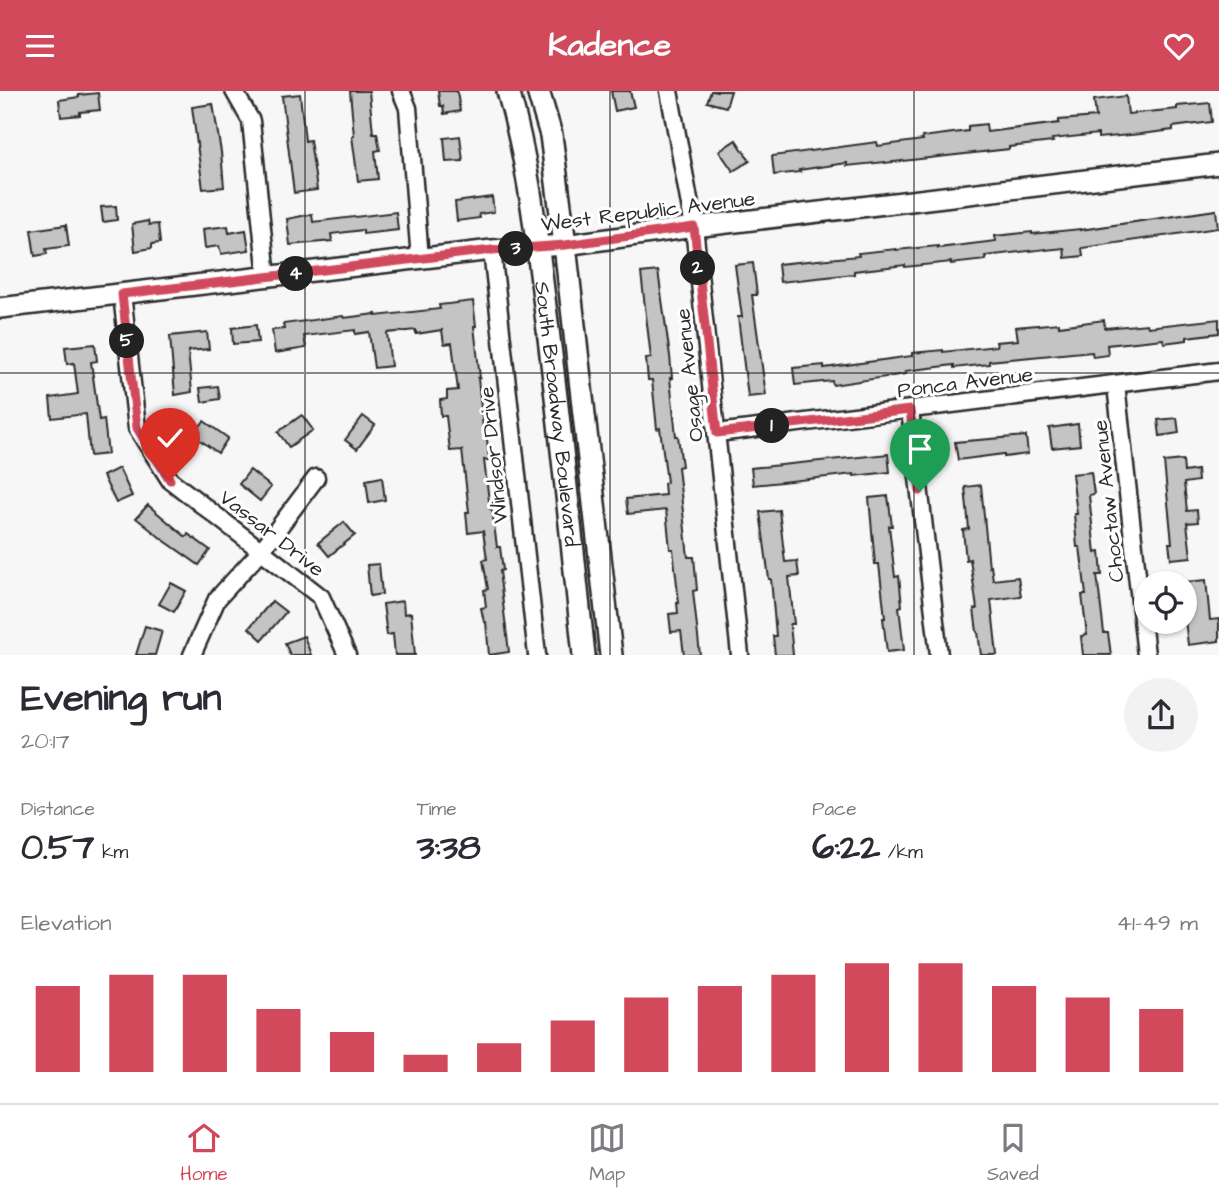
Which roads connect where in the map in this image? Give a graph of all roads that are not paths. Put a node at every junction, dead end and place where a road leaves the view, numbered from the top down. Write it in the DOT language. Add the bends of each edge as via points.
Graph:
graph roads {
  1 [pos="234,91"];
  2 [pos="401,91"];
  3 [pos="508,91"];
  4 [pos="538,91"];
  5 [pos="669,91"];
  6 [pos="1219,165"];
  7 [pos="694,227"];
  8 [pos="565,245"];
  9 [pos="538,248"];
  10 [pos="492,250"];
  11 [pos="421,259"];
  12 [pos="267,277"];
  13 [pos="122,294"];
  14 [pos="0,308"];
  15 [pos="1219,371"];
  16 [pos="1116,385"];
  17 [pos="910,410"];
  18 [pos="717,433"];
  19 [pos="316,478"];
  20 [pos="261,551"];
  21 [pos="192,655"];
  22 [pos="347,655"];
  23 [pos="537,655"];
  24 [pos="584,655"];
  25 [pos="611,655"];
  26 [pos="740,655"];
  27 [pos="939,655"];
  28 [pos="1146,655"];
  1 -- 12 [label="street" via="251,121"];
  2 -- 11 [label="street" via="408,108"];
  3 -- 9 [label="main road, South Broadway Boulevard" via="531,192"];
  4 -- 8 [label="main road, South Broadway Boulevard" via="551,135"];
  5 -- 7 [label="street, Osage Avenue"];
  6 -- 7 [label="street, West Republic Avenue"];
  7 -- 8 [label="street, West Republic Avenue"];
  7 -- 18 [label="street, Osage Avenue"];
  8 -- 9 [label="street, West Republic Avenue"];
  8 -- 25 [label="main road, South Broadway Boulevard"];
  9 -- 10 [label="street, West Republic Avenue"];
  9 -- 24 [label="main road, South Broadway Boulevard"];
  10 -- 11 [label="street, West Republic Avenue"];
  10 -- 23 [label="street, Windsor Drive"];
  11 -- 12 [label="street, West Republic Avenue"];
  12 -- 13 [label="street, West Republic Avenue"];
  13 -- 14 [label="street, West Republic Avenue"];
  13 -- 20 [label="street, Vassar Drive" via="137,428 170,480"];
  15 -- 16 [label="street, Ponca Avenue"];
  16 -- 17 [label="street, Ponca Avenue"];
  16 -- 28 [label="street, Choctaw Avenue"];
  17 -- 18 [label="street, Ponca Avenue"];
  17 -- 27 [label="street"];
  18 -- 26 [label="street, Osage Avenue"];
  19 -- 20 [label="street"];
  20 -- 21 [label="street" via="217,599"];
  20 -- 22 [label="street, Vassar Drive" via="321,597"];
}
